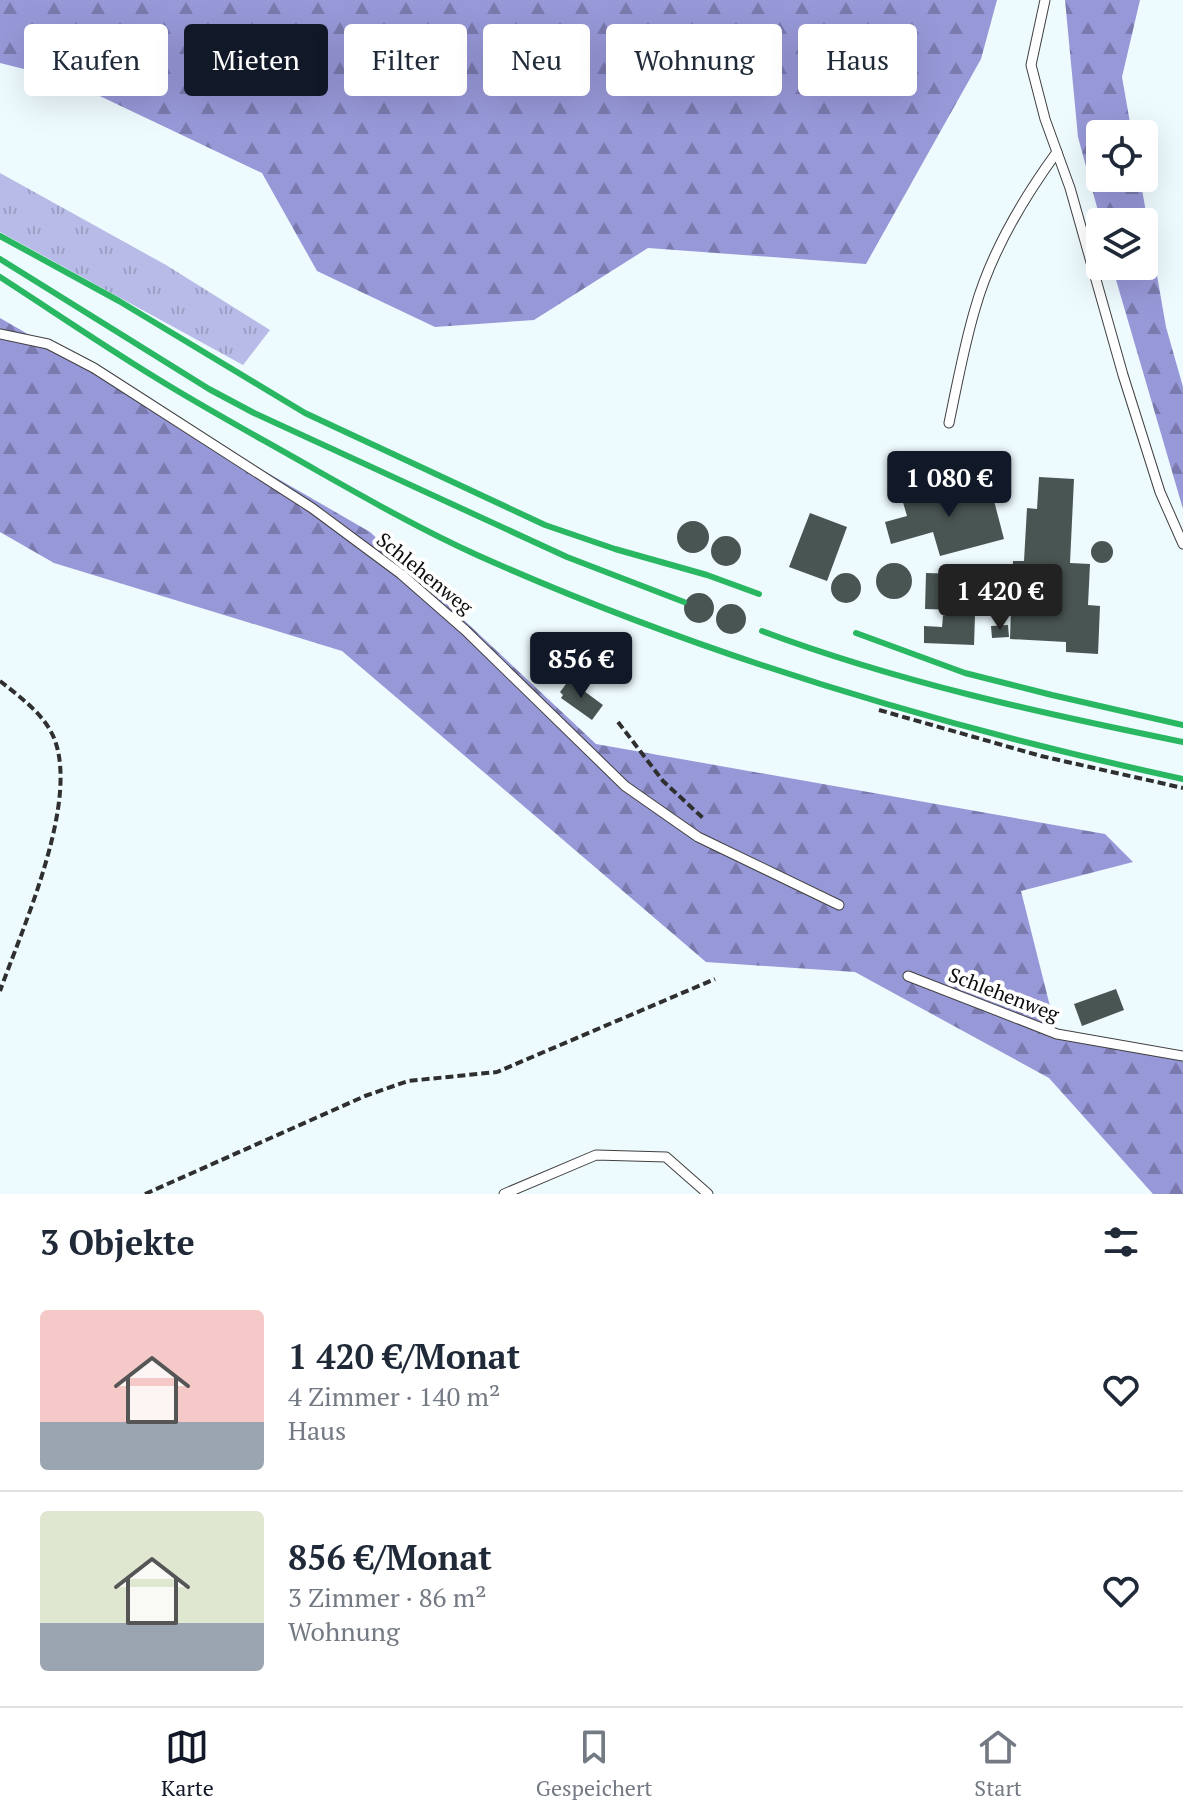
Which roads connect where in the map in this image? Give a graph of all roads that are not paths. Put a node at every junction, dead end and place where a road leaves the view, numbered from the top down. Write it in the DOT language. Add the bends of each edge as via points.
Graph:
graph roads {
  1 [pos="1045,0"];
  2 [pos="1057,152"];
  3 [pos="0,334"];
  4 [pos="949,423"];
  5 [pos="1183,544"];
  6 [pos="839,905"];
  7 [pos="908,976"];
  8 [pos="1183,1056"];
  9 [pos="504,1194"];
  10 [pos="708,1194"];
  1 -- 2 [label="lane" via="1031,65"];
  2 -- 4 [label="lane" via="1023,199 975,308"];
  2 -- 5 [label="lane" via="1160,492"];
  3 -- 6 [label="lane, Schlehenweg" via="48,344 94,368 312,508 465,630 625,786 698,837"];
  7 -- 8 [label="lane, Schlehenweg" via="1057,1034"];
  9 -- 10 [label="lane" via="596,1155 666,1157"];
}
